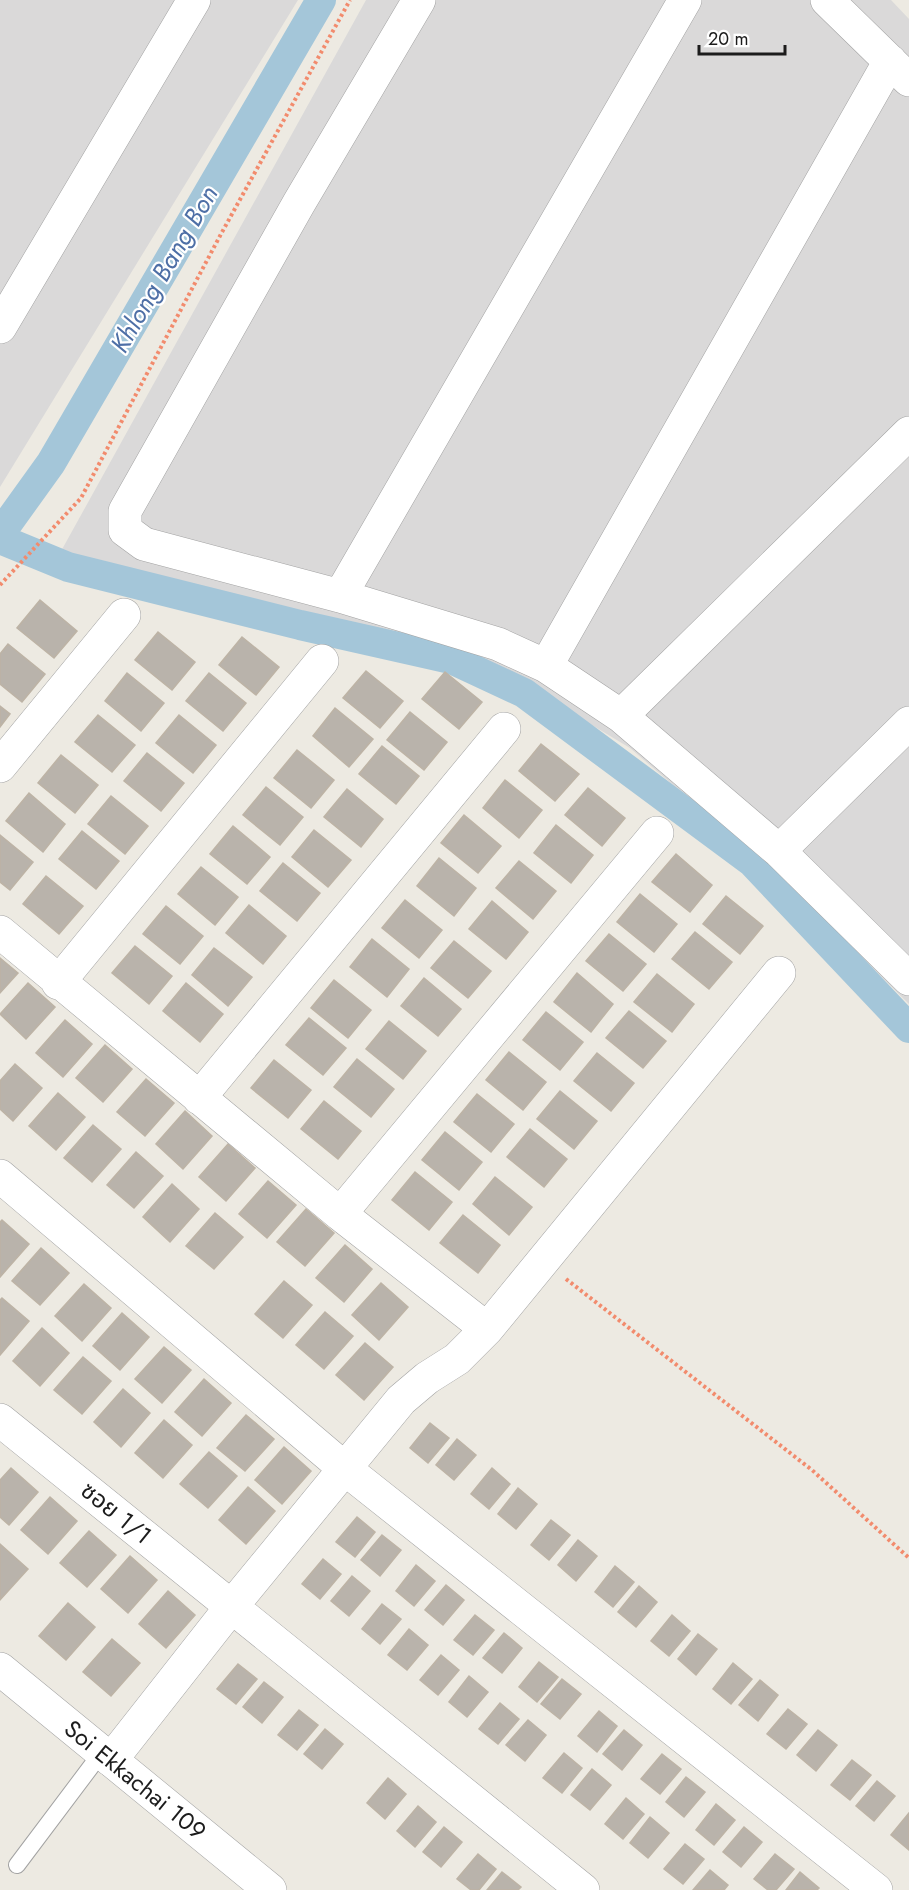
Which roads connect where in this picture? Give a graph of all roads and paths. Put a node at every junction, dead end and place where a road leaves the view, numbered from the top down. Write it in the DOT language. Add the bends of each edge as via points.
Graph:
graph roads {
  1 [pos="194,0"];
  2 [pos="350,0"];
  3 [pos="419,0"];
  4 [pos="685,0"];
  5 [pos="827,0"];
  6 [pos="899,70"];
  7 [pos="0,327"];
  8 [pos="909,433"];
  9 [pos="0,585"];
  10 [pos="340,596"];
  11 [pos="124,615"];
  12 [pos="322,661"];
  13 [pos="546,666"];
  14 [pos="621,716"];
  15 [pos="909,723"];
  16 [pos="504,729"];
  17 [pos="0,766"];
  18 [pos="657,833"];
  19 [pos="779,851"];
  20 [pos="0,932"];
  21 [pos="779,973"];
  22 [pos="909,979"];
  23 [pos="58,983"];
  24 [pos="199,1098"];
  25 [pos="0,1176"];
  26 [pos="340,1214"];
  27 [pos="542,1260"];
  28 [pos="487,1329"];
  29 [pos="0,1420"];
  30 [pos="344,1468"];
  31 [pos="909,1558"];
  32 [pos="232,1606"];
  33 [pos="0,1669"];
  34 [pos="107,1756"];
  35 [pos="18,1865"];
  36 [pos="270,1890"];
  37 [pos="583,1890"];
  38 [pos="876,1890"];
  1 -- 7 [label="street"];
  2 -- 9 [label="path" via="220,234 81,498"];
  3 -- 10 [label="street" via="125,511 125,530 144,544"];
  4 -- 10 [label="street"];
  5 -- 6 [label="street"];
  6 -- 13 [label="street"];
  8 -- 14 [label="street"];
  10 -- 13 [label="street" via="498,644"];
  11 -- 17 [label="street"];
  12 -- 23 [label="street"];
  13 -- 14 [label="street"];
  14 -- 19 [label="street"];
  15 -- 19 [label="street"];
  16 -- 24 [label="street"];
  18 -- 26 [label="street"];
  19 -- 22 [label="street"];
  20 -- 23 [label="street"];
  21 -- 27 [label="street"];
  23 -- 24 [label="street"];
  24 -- 26 [label="street"];
  25 -- 30 [label="street"];
  26 -- 28 [label="street"];
  27 -- 28 [label="street"];
  27 -- 31 [label="path" via="812,1470"];
  28 -- 30 [label="street" via="457,1359 401,1400"];
  29 -- 32 [label="street, ซอย 1/1"];
  30 -- 32 [label="street"];
  30 -- 38 [label="street"];
  32 -- 34 [label="street"];
  32 -- 37 [label="street, ซอย 1/1"];
  33 -- 34 [label="street, Soi Ekkachai 109"];
  34 -- 35 [label="lane"];
  34 -- 36 [label="street, Soi Ekkachai 109"];
}
